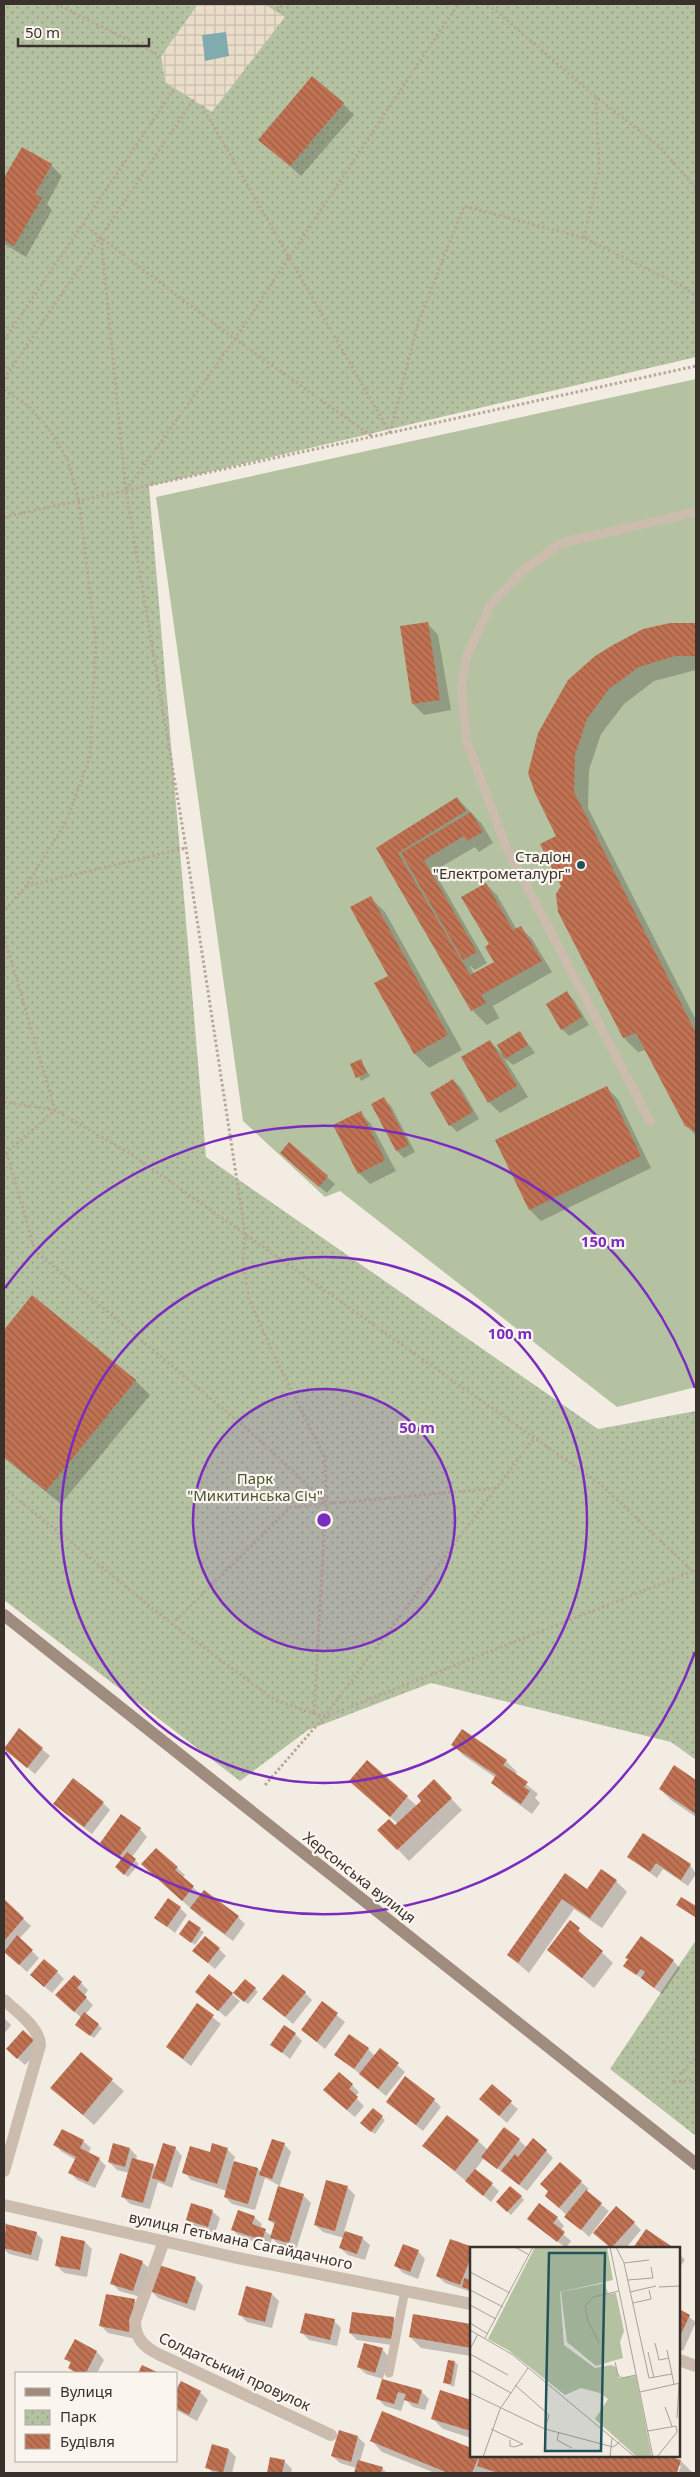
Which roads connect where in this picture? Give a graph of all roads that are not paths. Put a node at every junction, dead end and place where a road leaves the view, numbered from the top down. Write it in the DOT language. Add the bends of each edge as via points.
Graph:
graph roads {
  1 [pos="696,512"];
  2 [pos="650,1121"];
  3 [pos="4,1615"];
  4 [pos="4,2000"];
  5 [pos="696,2164"];
  6 [pos="4,2171"];
  7 [pos="4,2205"];
  8 [pos="164,2241"];
  9 [pos="405,2290"];
  10 [pos="470,2304"];
  11 [pos="680,2360"];
  12 [pos="696,2366"];
  13 [pos="389,2372"];
  14 [pos="332,2435"];
  1 -- 2 [label="lane" via="560,543 520,572 490,606 467,655 461,689 467,742 506,847"];
  3 -- 5 [label="main road, Херсонська вулиця"];
  4 -- 6 [label="street" via="33,2028 40,2044"];
  7 -- 8 [label="street, вулиця Гетьмана Сагайдачного"];
  8 -- 9 [label="street, вулиця Гетьмана Сагайдачного"];
  8 -- 14 [label="street, Солдатський провулок" via="135,2322 140,2340 152,2351"];
  9 -- 10 [label="street, вулиця Гетьмана Сагайдачного"];
  9 -- 13 [label="lane"];
  11 -- 12 [label="street"];
}
